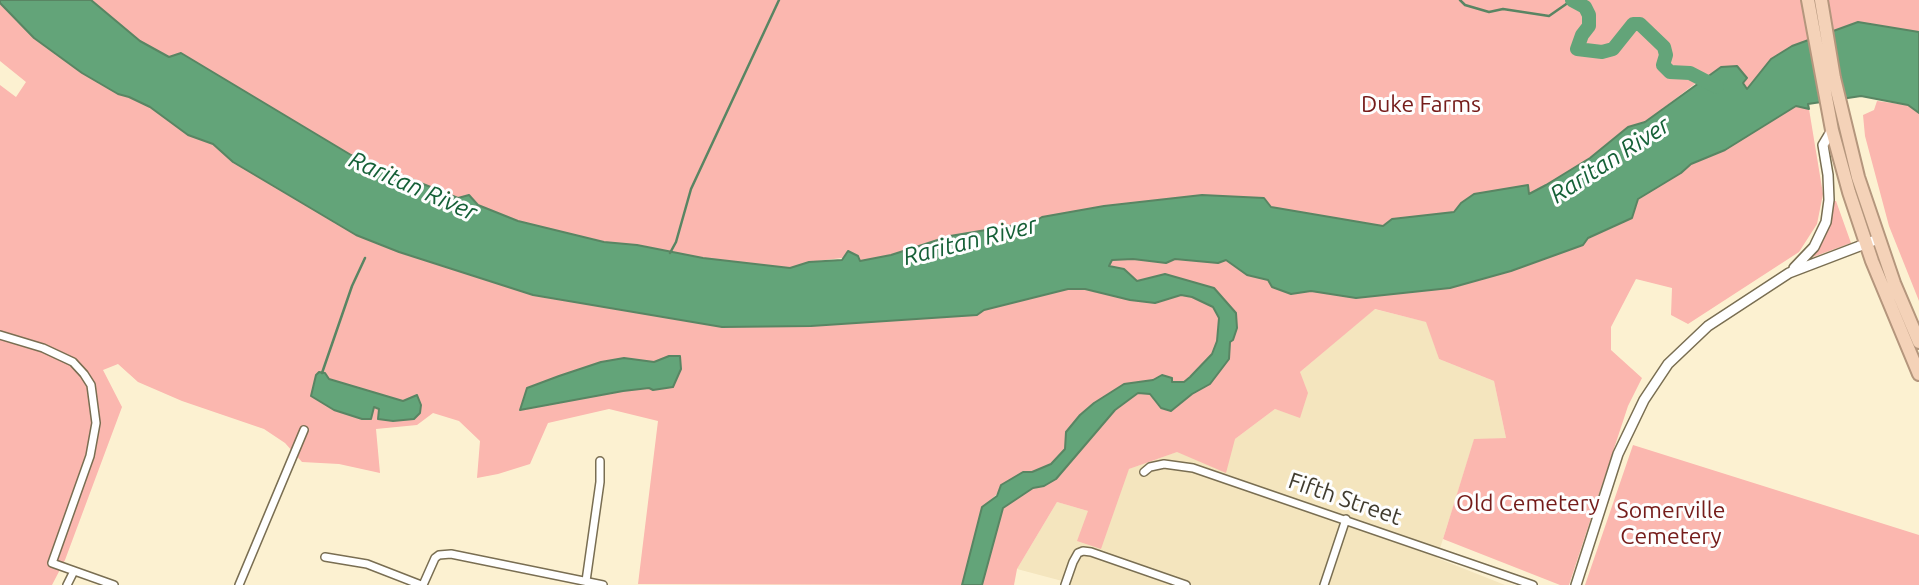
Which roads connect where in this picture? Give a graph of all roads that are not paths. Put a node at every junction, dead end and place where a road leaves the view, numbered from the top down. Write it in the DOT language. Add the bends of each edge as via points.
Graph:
graph roads {
  1 [pos="1808,0"];
  2 [pos="1823,0"];
  3 [pos="1832,130"];
  4 [pos="1872,242"];
  5 [pos="1789,273"];
  6 [pos="0,335"];
  7 [pos="1919,342"];
  8 [pos="1919,374"];
  9 [pos="304,430"];
  10 [pos="600,461"];
  11 [pos="1144,472"];
  12 [pos="1346,519"];
  13 [pos="326,556"];
  14 [pos="74,571"];
  15 [pos="586,581"];
  16 [pos="67,585"];
  17 [pos="114,585"];
  18 [pos="239,585"];
  19 [pos="422,585"];
  20 [pos="603,585"];
  21 [pos="1065,585"];
  22 [pos="1186,585"];
  23 [pos="1324,585"];
  24 [pos="1533,585"];
  25 [pos="1576,585"];
  1 -- 3 [label="highway"];
  2 -- 4 [label="highway" via="1845,128"];
  3 -- 4 [label="highway"];
  3 -- 5 [label="street" via="1823,145 1828,175 1826,222 1814,247"];
  4 -- 5 [label="street"];
  4 -- 7 [label="highway"];
  4 -- 8 [label="highway" via="1895,320"];
  5 -- 25 [label="street" via="1708,327 1653,384 1618,454"];
  6 -- 14 [label="street" via="73,362 91,385 96,423 90,456 52,563"];
  9 -- 18 [label="street"];
  10 -- 15 [label="street"];
  11 -- 12 [label="street, Fifth Street" via="1164,464 1194,468"];
  12 -- 23 [label="street"];
  12 -- 24 [label="street, Fifth Street"];
  13 -- 19 [label="street" via="368,564"];
  14 -- 16 [label="street"];
  14 -- 17 [label="street"];
  15 -- 19 [label="street" via="451,554 439,555 432,562"];
  15 -- 20 [label="street"];
  21 -- 22 [label="street" via="1073,562 1083,551"];
}
